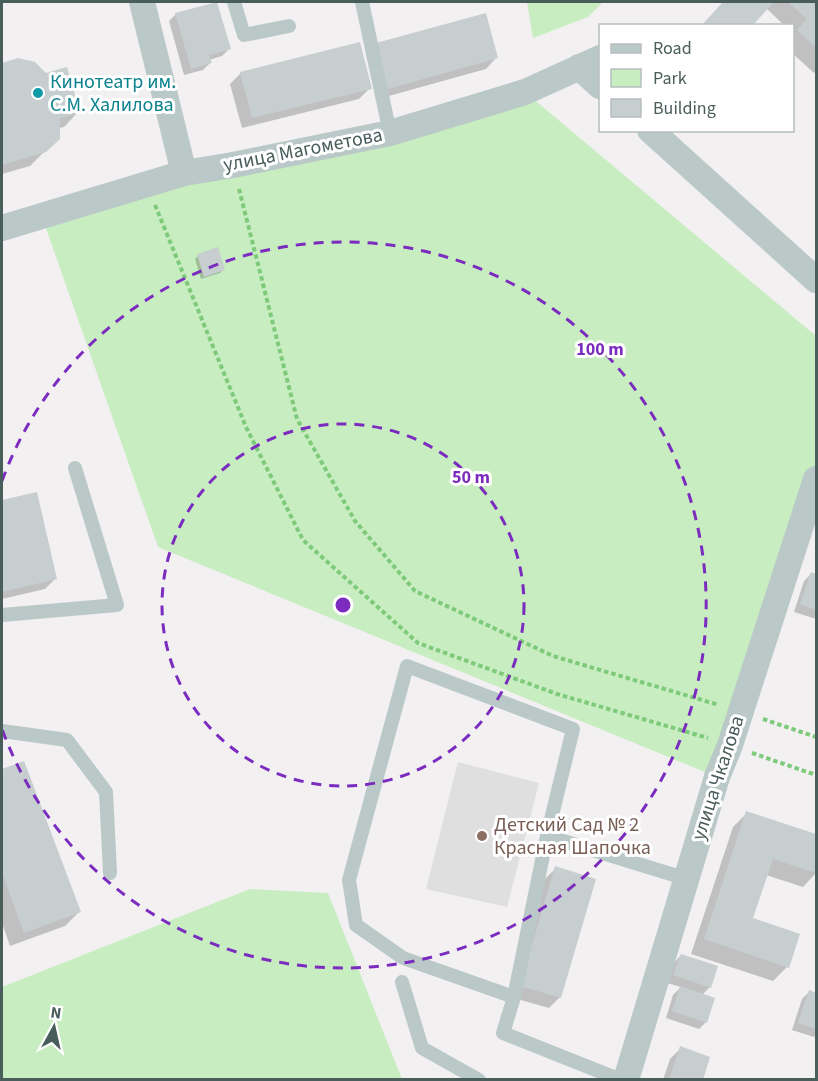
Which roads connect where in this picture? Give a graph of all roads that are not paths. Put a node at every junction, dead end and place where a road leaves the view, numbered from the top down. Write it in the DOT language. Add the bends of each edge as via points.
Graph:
graph roads {
  1 [pos="142,2"];
  2 [pos="234,2"];
  3 [pos="362,2"];
  4 [pos="289,26"];
  5 [pos="590,63"];
  6 [pos="599,84"];
  7 [pos="652,132"];
  8 [pos="390,133"];
  9 [pos="184,173"];
  10 [pos="2,228"];
  11 [pos="816,280"];
  12 [pos="75,468"];
  13 [pos="816,479"];
  14 [pos="2,615"];
  15 [pos="2,731"];
  16 [pos="547,836"];
  17 [pos="110,873"];
  18 [pos="687,879"];
  19 [pos="402,982"];
  20 [pos="514,997"];
  21 [pos="479,1080"];
  22 [pos="621,1080"];
  23 [pos="626,1080"];
  1 -- 9 [label="street"];
  2 -- 4 [label="lane" via="244,35"];
  3 -- 8 [label="lane"];
  5 -- 6 [label="street"];
  5 -- 8 [label="street, улица Магометова" via="525,92"];
  7 -- 11 [label="street"];
  8 -- 9 [label="street, улица Магометова"];
  9 -- 10 [label="street, улица Магометова"];
  12 -- 14 [label="lane" via="117,605"];
  13 -- 18 [label="street, улица Чкалова"];
  15 -- 17 [label="lane" via="67,740 106,792"];
  16 -- 18 [label="lane"];
  16 -- 20 [label="lane"];
  16 -- 20 [label="lane" via="573,729 407,666 349,880 356,925 404,958"];
  18 -- 23 [label="street, улица Чкалова"];
  19 -- 21 [label="lane" via="422,1048"];
  20 -- 22 [label="lane" via="503,1033"];
}
